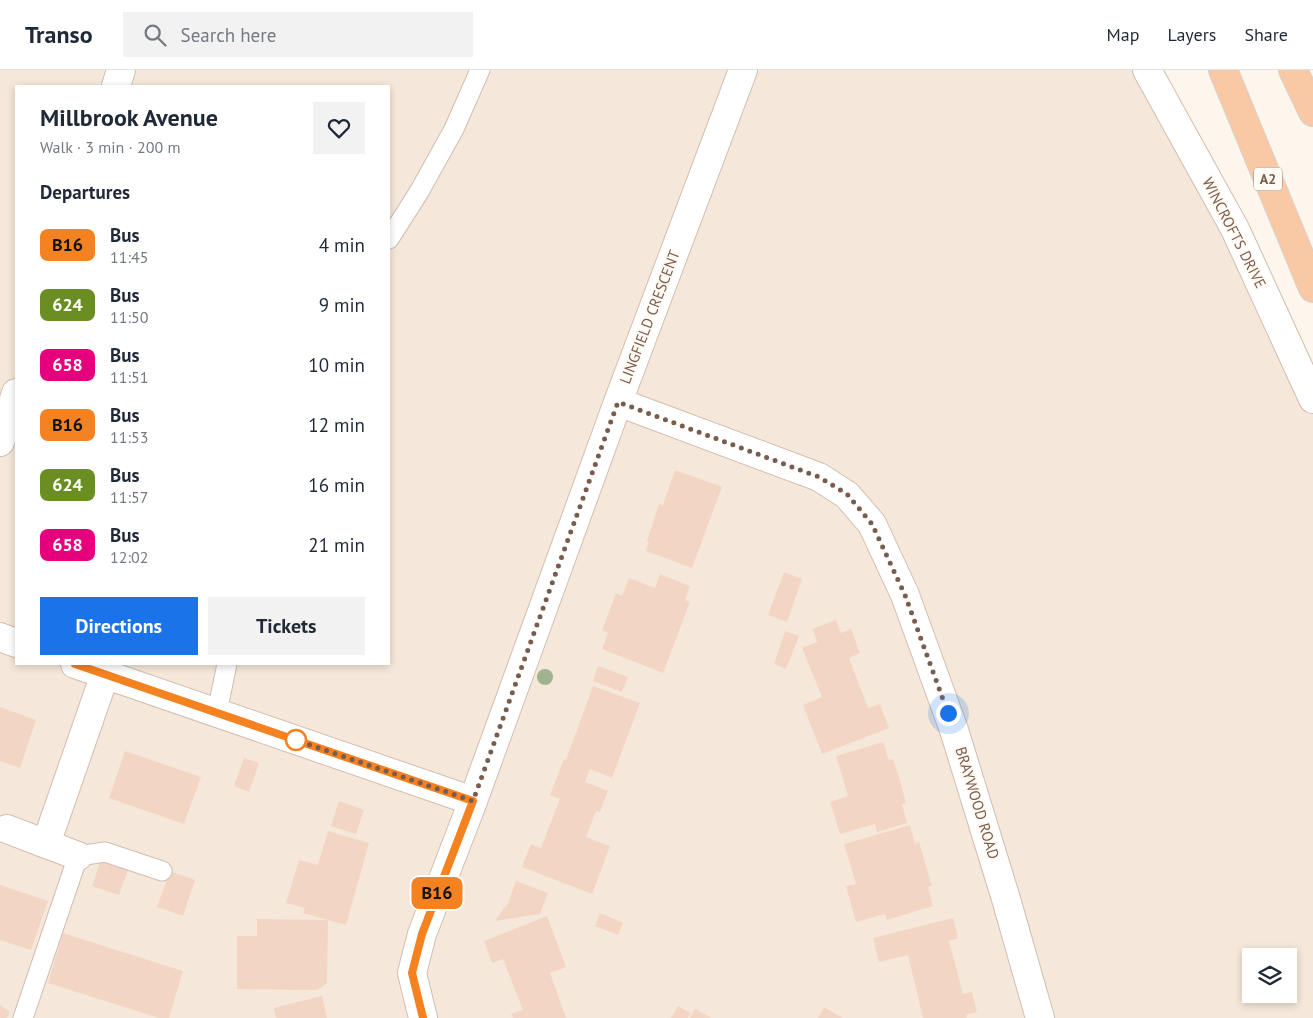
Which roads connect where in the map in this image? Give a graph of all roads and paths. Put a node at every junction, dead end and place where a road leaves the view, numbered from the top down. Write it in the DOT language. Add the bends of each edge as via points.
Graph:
graph roads {
  1 [pos="121,70"];
  2 [pos="480,70"];
  3 [pos="743,70"];
  4 [pos="1147,70"];
  5 [pos="1223,70"];
  6 [pos="1227,70"];
  7 [pos="1293,70"];
  8 [pos="116,85"];
  9 [pos="1313,112"];
  10 [pos="390,237"];
  11 [pos="1313,244"];
  12 [pos="1313,288"];
  13 [pos="15,395"];
  14 [pos="1313,399"];
  15 [pos="618,402"];
  16 [pos="0,442"];
  17 [pos="0,638"];
  18 [pos="15,643"];
  19 [pos="79,665"];
  20 [pos="227,665"];
  21 [pos="105,674"];
  22 [pos="217,712"];
  23 [pos="473,801"];
  24 [pos="6,830"];
  25 [pos="46,844"];
  26 [pos="78,856"];
  27 [pos="162,871"];
  28 [pos="24,1018"];
  29 [pos="423,1018"];
  30 [pos="1040,1018"];
  1 -- 8 [label="street"];
  2 -- 10 [label="lane" via="454,129"];
  3 -- 15 [label="street, LINGFIELD CRESCENT"];
  4 -- 14 [label="street, WINCROFTS DRIVE" via="1235,229"];
  5 -- 12 [label="highway, A2"];
  6 -- 11 [label="highway, A2"];
  7 -- 9 [label="highway"];
  13 -- 16 [label="street"];
  15 -- 23 [label="street, LINGFIELD CRESCENT"];
  15 -- 30 [label="street, BRAYWOOD ROAD" via="819,477 847,494 872,524 905,595 954,730"];
  17 -- 18 [label="street"];
  19 -- 21 [label="street"];
  20 -- 22 [label="lane"];
  21 -- 22 [label="street"];
  21 -- 25 [label="street"];
  22 -- 23 [label="street"];
  23 -- 29 [label="street, LINGFIELD CRESCENT" via="422,934 412,973"];
  24 -- 25 [label="street"];
  25 -- 26 [label="street"];
  26 -- 27 [label="lane" via="105,852"];
  26 -- 28 [label="lane"];
}
